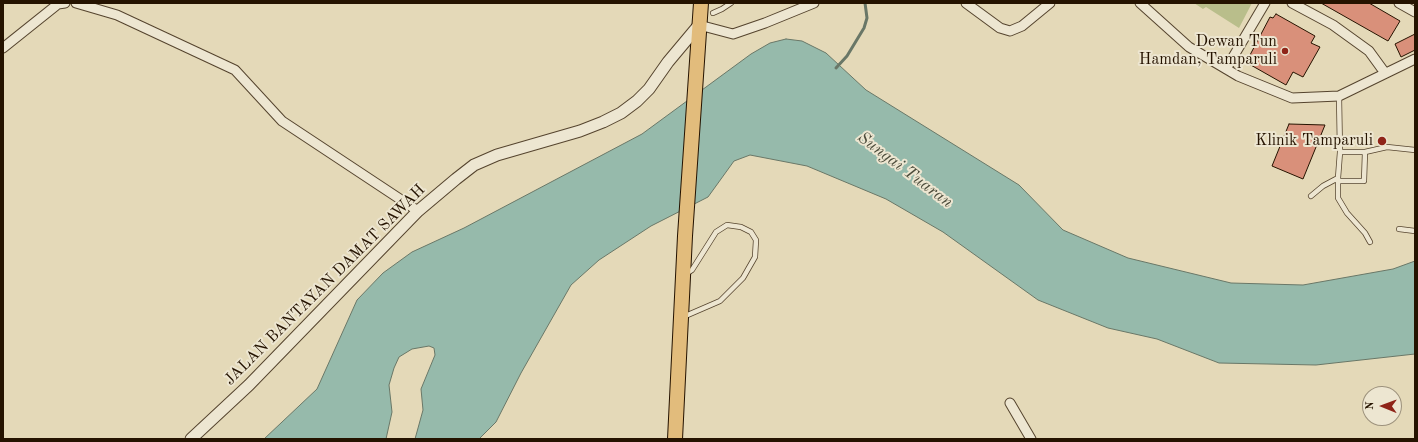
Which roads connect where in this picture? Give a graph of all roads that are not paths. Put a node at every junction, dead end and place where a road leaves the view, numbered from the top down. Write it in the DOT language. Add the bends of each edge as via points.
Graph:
graph roads {
  1 [pos="65,3"];
  2 [pos="76,3"];
  3 [pos="701,3"];
  4 [pos="731,3"];
  5 [pos="814,3"];
  6 [pos="966,3"];
  7 [pos="1050,3"];
  8 [pos="1140,3"];
  9 [pos="1265,3"];
  10 [pos="1292,3"];
  11 [pos="1399,3"];
  12 [pos="1415,12"];
  13 [pos="713,13"];
  14 [pos="699,25"];
  15 [pos="3,48"];
  16 [pos="1415,59"];
  17 [pos="1226,69"];
  18 [pos="1385,73"];
  19 [pos="1339,96"];
  20 [pos="1415,150"];
  21 [pos="1340,152"];
  22 [pos="1366,152"];
  23 [pos="1338,179"];
  24 [pos="1311,196"];
  25 [pos="418,211"];
  26 [pos="1400,229"];
  27 [pos="1415,231"];
  28 [pos="1370,242"];
  29 [pos="683,271"];
  30 [pos="681,318"];
  31 [pos="1010,403"];
  32 [pos="191,439"];
  33 [pos="676,439"];
  34 [pos="1031,439"];
  1 -- 15 [label="street" via="58,4"];
  2 -- 25 [label="street" via="117,15 235,70 282,121"];
  3 -- 14 [label="highway"];
  4 -- 13 [label="lane"];
  5 -- 14 [label="street" via="765,24 733,34"];
  6 -- 7 [label="street" via="1000,28 1010,31 1022,26"];
  8 -- 17 [label="street" via="1189,47"];
  9 -- 17 [label="street"];
  10 -- 18 [label="street" via="1333,25 1369,51"];
  11 -- 12 [label="street"];
  14 -- 25 [label="street, JALAN BANTAYAN DAMAT SAWAH" via="649,89 621,113 580,131 497,155 474,165"];
  14 -- 29 [label="highway"];
  16 -- 18 [label="street"];
  17 -- 19 [label="street" via="1292,98"];
  18 -- 19 [label="street"];
  19 -- 21 [label="lane"];
  20 -- 22 [label="lane" via="1387,147"];
  21 -- 22 [label="lane"];
  21 -- 23 [label="lane"];
  22 -- 23 [label="lane" via="1364,181"];
  23 -- 24 [label="lane" via="1323,186"];
  23 -- 28 [label="lane" via="1338,198"];
  25 -- 32 [label="street, JALAN BANTAYAN DAMAT SAWAH" via="249,385"];
  26 -- 27 [label="lane"];
  29 -- 30 [label="highway"];
  29 -- 30 [label="lane" via="692,270 716,232 727,225 751,232 756,240 755,256 743,278 720,301"];
  30 -- 33 [label="highway"];
  31 -- 34 [label="street"];
}
